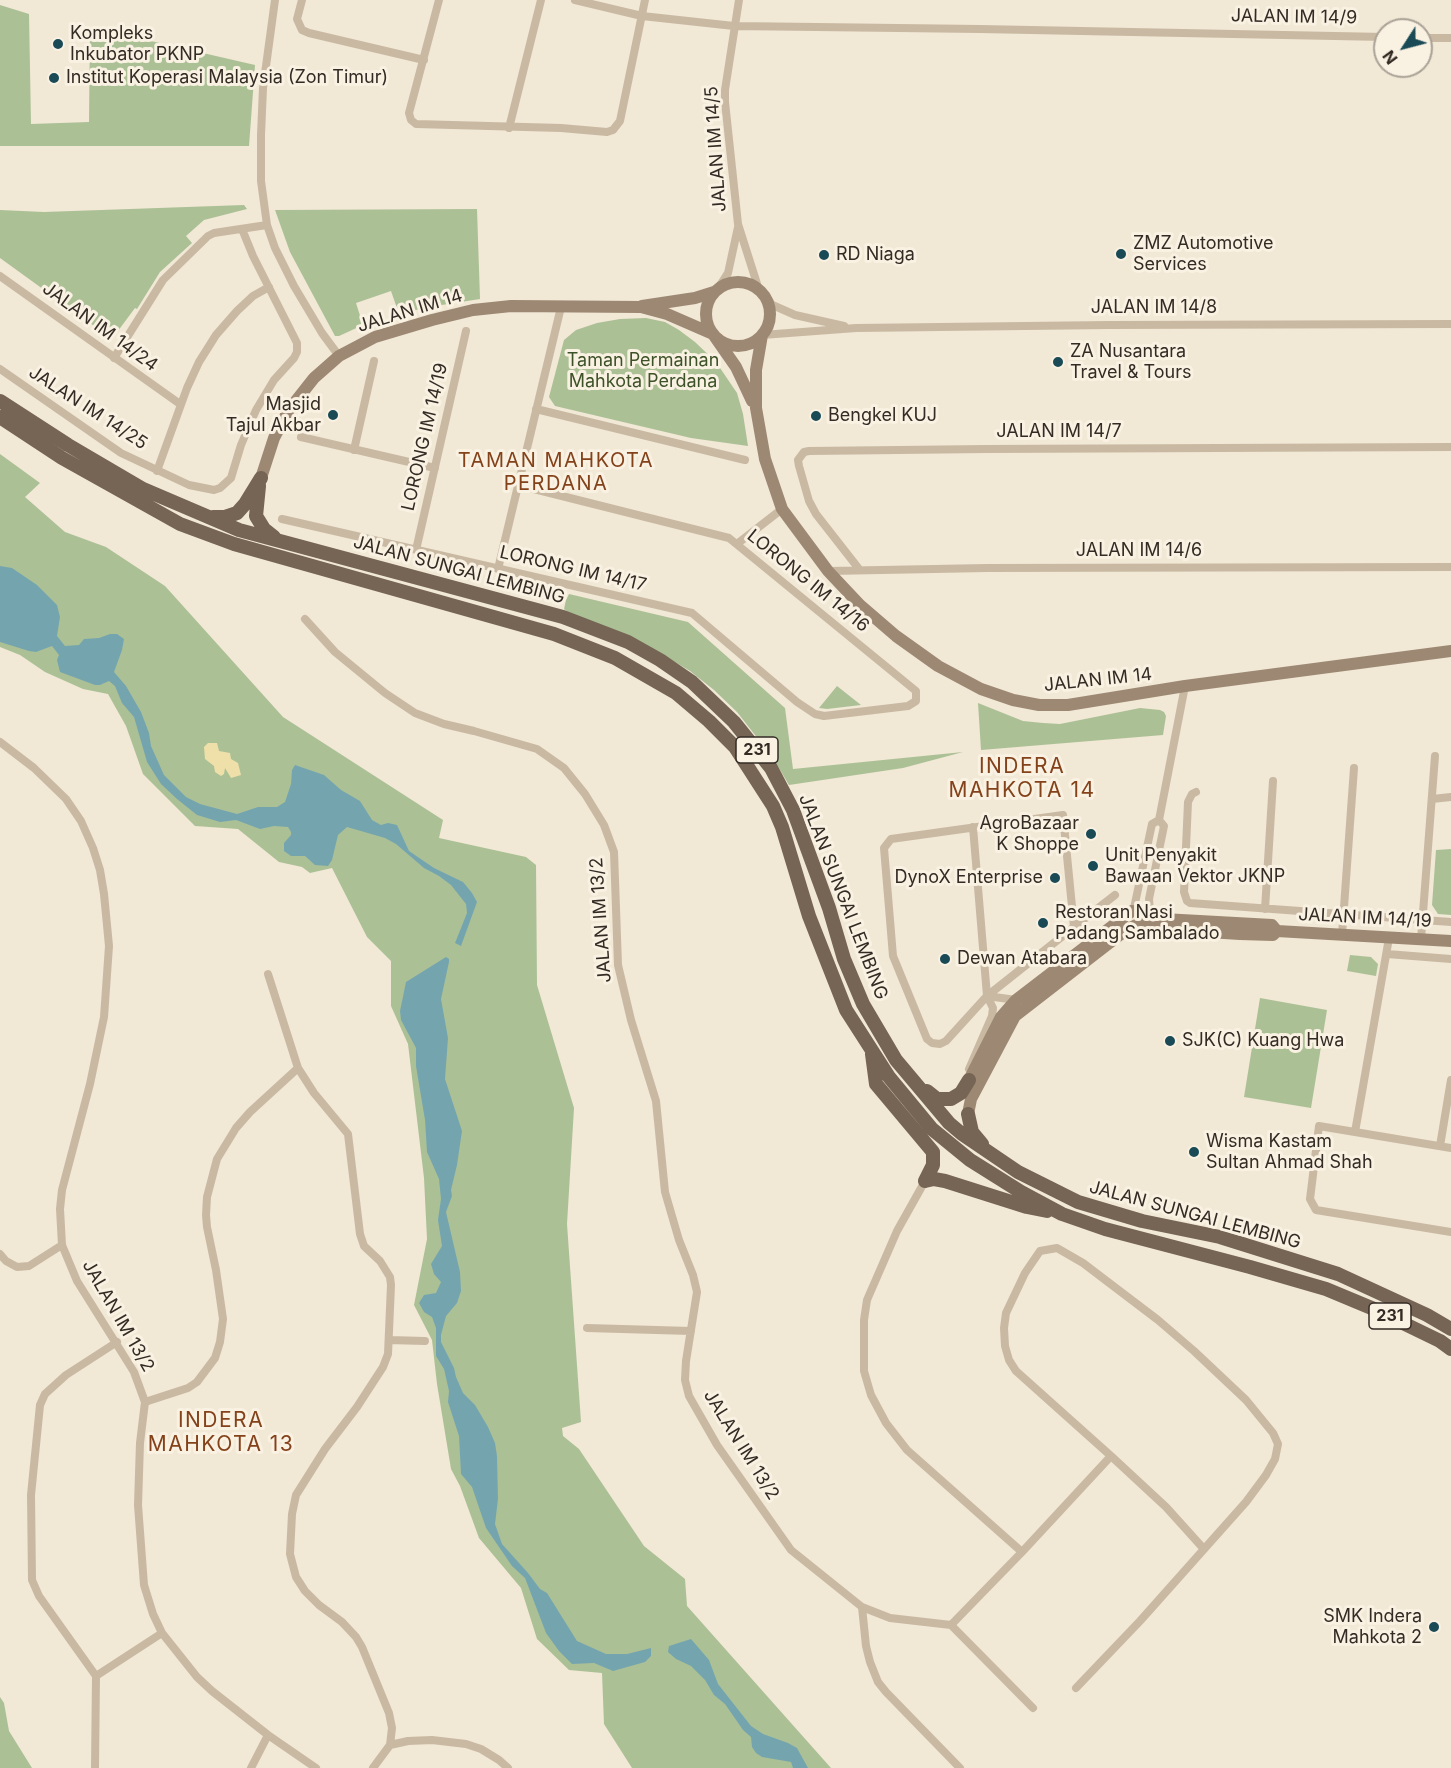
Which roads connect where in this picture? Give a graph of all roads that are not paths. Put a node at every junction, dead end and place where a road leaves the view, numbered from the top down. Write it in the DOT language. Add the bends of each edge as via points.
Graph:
graph roads {
  1 [pos="275,0"];
  2 [pos="302,0"];
  3 [pos="439,0"];
  4 [pos="542,0"];
  5 [pos="575,0"];
  6 [pos="645,0"];
  7 [pos="739,0"];
  8 [pos="642,16"];
  9 [pos="734,26"];
  10 [pos="1373,37"];
  11 [pos="1433,38"];
  12 [pos="1451,38"];
  13 [pos="424,60"];
  14 [pos="509,128"];
  15 [pos="738,224"];
  16 [pos="267,225"];
  17 [pos="242,229"];
  18 [pos="0,276"];
  19 [pos="269,287"];
  20 [pos="717,290"];
  21 [pos="759,291"];
  22 [pos="768,303"];
  23 [pos="561,307"];
  24 [pos="641,307"];
  25 [pos="1451,324"];
  26 [pos="856,328"];
  27 [pos="466,332"];
  28 [pos="713,334"];
  29 [pos="762,335"];
  30 [pos="339,356"];
  31 [pos="114,358"];
  32 [pos="374,361"];
  33 [pos="0,369"];
  34 [pos="0,400"];
  35 [pos="180,404"];
  36 [pos="756,408"];
  37 [pos="536,409"];
  38 [pos="0,417"];
  39 [pos="301,437"];
  40 [pos="1451,447"];
  41 [pos="354,450"];
  42 [pos="745,460"];
  43 [pos="435,468"];
  44 [pos="157,471"];
  45 [pos="261,478"];
  46 [pos="518,485"];
  47 [pos="782,509"];
  48 [pos="204,516"];
  49 [pos="282,519"];
  50 [pos="280,540"];
  51 [pos="737,544"];
  52 [pos="416,550"];
  53 [pos="1451,567"];
  54 [pos="498,569"];
  55 [pos="859,569"];
  56 [pos="828,571"];
  57 [pos="305,619"];
  58 [pos="1451,651"];
  59 [pos="1185,686"];
  60 [pos="824,716"];
  61 [pos="0,742"];
  62 [pos="1435,756"];
  63 [pos="1354,768"];
  64 [pos="1273,780"];
  65 [pos="1196,792"];
  66 [pos="1451,797"];
  67 [pos="1432,800"];
  68 [pos="1159,820"];
  69 [pos="973,827"];
  70 [pos="1115,895"];
  71 [pos="1133,909"];
  72 [pos="1265,909"];
  73 [pos="1150,911"];
  74 [pos="1344,915"];
  75 [pos="1423,920"];
  76 [pos="1451,922"];
  77 [pos="1140,924"];
  78 [pos="1074,927"];
  79 [pos="1277,931"];
  80 [pos="1342,935"];
  81 [pos="1389,938"];
  82 [pos="1421,939"];
  83 [pos="1451,941"];
  84 [pos="1387,954"];
  85 [pos="1451,959"];
  86 [pos="268,974"];
  87 [pos="987,996"];
  88 [pos="1016,1000"];
  89 [pos="872,1054"];
  90 [pos="896,1060"];
  91 [pos="298,1068"];
  92 [pos="969,1080"];
  93 [pos="1451,1080"];
  94 [pos="968,1114"];
  95 [pos="1355,1132"];
  96 [pos="1440,1146"];
  97 [pos="1451,1148"];
  98 [pos="989,1152"];
  99 [pos="925,1181"];
  100 [pos="1062,1214"];
  101 [pos="1451,1232"];
  102 [pos="62,1245"];
  103 [pos="0,1254"];
  104 [pos="1427,1315"];
  105 [pos="1451,1320"];
  106 [pos="587,1328"];
  107 [pos="1451,1329"];
  108 [pos="691,1331"];
  109 [pos="389,1340"];
  110 [pos="425,1341"];
  111 [pos="117,1342"];
  112 [pos="1451,1349"];
  113 [pos="145,1402"];
  114 [pos="1111,1456"];
  115 [pos="1203,1548"];
  116 [pos="1022,1552"];
  117 [pos="862,1607"];
  118 [pos="951,1625"];
  119 [pos="162,1633"];
  120 [pos="96,1676"];
  121 [pos="1076,1688"];
  122 [pos="1033,1708"];
  123 [pos="268,1735"];
  124 [pos="390,1744"];
  125 [pos="95,1768"];
  126 [pos="251,1768"];
  127 [pos="316,1768"];
  128 [pos="373,1768"];
  129 [pos="508,1768"];
  130 [pos="960,1768"];
  1 -- 16 [label="street" via="261,135 261,181"];
  2 -- 13 [label="street" via="297,19 302,30"];
  3 -- 13 [label="street"];
  4 -- 14 [label="street"];
  5 -- 8 [label="street, JALAN IM 14/9"];
  6 -- 8 [label="street"];
  7 -- 9 [label="street, JALAN IM 14/5"];
  8 -- 9 [label="street, JALAN IM 14/9"];
  8 -- 14 [label="street" via="620,121 613,130"];
  9 -- 10 [label="street, JALAN IM 14/9"];
  9 -- 15 [label="street, JALAN IM 14/5" via="725,102"];
  11 -- 12 [label="street"];
  13 -- 14 [label="street" via="409,113 416,124"];
  15 -- 20 [label="street" via="728,273"];
  15 -- 21 [label="street"];
  16 -- 17 [label="street"];
  16 -- 30 [label="street" via="294,286"];
  17 -- 19 [label="street"];
  17 -- 31 [label="street" via="211,234 165,278"];
  18 -- 31 [label="street, JALAN IM 14/24"];
  19 -- 35 [label="street" via="253,296 216,335"];
  19 -- 44 [label="street, JALAN IM 14/25" via="297,344 297,352 256,410 231,478 214,490 189,485"];
  20 -- 21 [label="street" via="740,282"];
  20 -- 24 [label="street" via="695,298"];
  20 -- 28 [label="street" via="706,309"];
  21 -- 22 [label="street"];
  22 -- 26 [label="street, JALAN IM 14/8" via="795,315"];
  22 -- 29 [label="street" via="769,318"];
  23 -- 24 [label="street, JALAN IM 14"];
  23 -- 30 [label="street, JALAN IM 14" via="500,307 446,316 367,340"];
  23 -- 37 [label="street"];
  24 -- 28 [label="street"];
  25 -- 26 [label="street, JALAN IM 14/8"];
  26 -- 29 [label="street, JALAN IM 14/8"];
  27 -- 43 [label="street, LORONG IM 14/19"];
  28 -- 29 [label="street" via="725,344 741,346"];
  28 -- 36 [label="street" via="736,367"];
  29 -- 36 [label="street" via="756,369"];
  30 -- 45 [label="street, JALAN IM 14" via="314,378 288,411"];
  31 -- 35 [label="street, JALAN IM 14/24"];
  32 -- 41 [label="street"];
  33 -- 44 [label="street, JALAN IM 14/25" via="121,453"];
  34 -- 48 [label="main road, JALAN SUNGAI LEMBING / 231" via="143,489"];
  35 -- 44 [label="street"];
  36 -- 47 [label="street, JALAN IM 14" via="765,459"];
  37 -- 42 [label="street"];
  37 -- 46 [label="street"];
  38 -- 89 [label="main road, JALAN SUNGAI LEMBING / 231" via="62,458 180,524 234,544 554,634 615,658 676,693 735,747 773,806 809,916 846,1010"];
  39 -- 41 [label="street"];
  40 -- 55 [label="street, JALAN IM 14/7" via="804,452 798,460 809,501"];
  41 -- 43 [label="street"];
  43 -- 52 [label="street, LORONG IM 14/19"];
  45 -- 48 [label="main road" via="237,513"];
  45 -- 50 [label="main road" via="256,516 269,534"];
  46 -- 51 [label="street, LORONG IM 14/16" via="729,538"];
  46 -- 54 [label="street"];
  47 -- 51 [label="street"];
  47 -- 56 [label="street, JALAN IM 14"];
  48 -- 50 [label="main road, JALAN SUNGAI LEMBING / 231"];
  49 -- 52 [label="street, LORONG IM 14/17"];
  50 -- 90 [label="main road, JALAN SUNGAI LEMBING / 231" via="563,616 628,642 692,682 734,722 771,768 793,810 862,1004"];
  51 -- 60 [label="street, LORONG IM 14/16" via="917,693 913,705"];
  52 -- 54 [label="street, LORONG IM 14/17"];
  53 -- 55 [label="street, JALAN IM 14/6"];
  54 -- 60 [label="street, LORONG IM 14/17" via="692,613 808,711"];
  55 -- 56 [label="street, JALAN IM 14/6"];
  56 -- 59 [label="street, JALAN IM 14" via="860,605 938,666 1012,700 1068,705"];
  57 -- 108 [label="street, JALAN IM 13/2" via="335,652 415,713 537,749 574,779 604,825 614,852 619,974 656,1101 665,1192 697,1292"];
  58 -- 59 [label="street, JALAN IM 14"];
  59 -- 68 [label="street"];
  61 -- 102 [label="street, JALAN IM 13/2" via="50,781 81,821 100,870 108,923 104,1017 62,1190"];
  62 -- 67 [label="street"];
  63 -- 74 [label="street"];
  64 -- 72 [label="street"];
  65 -- 72 [label="street" via="1188,802 1184,892 1187,901"];
  66 -- 67 [label="street"];
  67 -- 75 [label="street"];
  68 -- 71 [label="street" via="1152,824"];
  68 -- 73 [label="street" via="1164,828"];
  69 -- 78 [label="street" via="1063,815"];
  69 -- 87 [label="street"];
  69 -- 87 [label="street" via="891,839 884,848 893,956 927,1039 940,1044 946,1041"];
  70 -- 78 [label="street"];
  71 -- 73 [label="street" via="1142,905"];
  71 -- 77 [label="street" via="1133,920"];
  71 -- 88 [label="street"];
  72 -- 74 [label="street"];
  73 -- 77 [label="street" via="1150,918"];
  73 -- 79 [label="street" via="1162,918 1272,925"];
  74 -- 75 [label="street"];
  74 -- 80 [label="street"];
  75 -- 76 [label="street"];
  75 -- 82 [label="street"];
  77 -- 79 [label="street" via="1240,934 1273,935"];
  77 -- 94 [label="street" via="1126,930 1015,1016 971,1099"];
  78 -- 87 [label="street"];
  79 -- 80 [label="street, JALAN IM 14/19"];
  80 -- 81 [label="street, JALAN IM 14/19"];
  81 -- 82 [label="street, JALAN IM 14/19"];
  81 -- 84 [label="street"];
  82 -- 83 [label="street, JALAN IM 14/19"];
  84 -- 85 [label="street"];
  84 -- 95 [label="street"];
  86 -- 91 [label="street"];
  87 -- 88 [label="street"];
  87 -- 92 [label="street" via="992,1016 969,1069"];
  88 -- 92 [label="street" via="1001,1017"];
  89 -- 99 [label="main road" via="876,1084 933,1152 933,1165"];
  89 -- 100 [label="main road, JALAN SUNGAI LEMBING / 231" via="933,1129 970,1160"];
  90 -- 92 [label="main road" via="937,1099 958,1096"];
  90 -- 98 [label="main road, JALAN SUNGAI LEMBING / 231" via="949,1123"];
  91 -- 109 [label="street" via="351,1140 360,1234 364,1245 390,1277"];
  91 -- 113 [label="street" via="250,1112 217,1159 206,1215 223,1319 215,1358 198,1382"];
  93 -- 96 [label="street"];
  94 -- 98 [label="main road" via="972,1132"];
  95 -- 96 [label="street"];
  95 -- 101 [label="street" via="1319,1126 1310,1199 1316,1210"];
  96 -- 97 [label="street"];
  98 -- 104 [label="main road, JALAN SUNGAI LEMBING / 231" via="1018,1172 1078,1202 1261,1248 1338,1274"];
  99 -- 100 [label="main road" via="945,1181"];
  99 -- 116 [label="street" via="897,1231 867,1300 864,1371 886,1423 908,1450"];
  100 -- 112 [label="main road, JALAN SUNGAI LEMBING / 231" via="1326,1289"];
  102 -- 103 [label="street" via="29,1266 17,1267"];
  102 -- 111 [label="street, JALAN IM 13/2" via="77,1281"];
  104 -- 105 [label="main road"];
  104 -- 107 [label="main road, JALAN SUNGAI LEMBING / 231"];
  106 -- 108 [label="street"];
  108 -- 117 [label="street, JALAN IM 13/2" via="686,1380 689,1396 717,1445 791,1550"];
  109 -- 110 [label="street"];
  109 -- 124 [label="street" via="383,1367 296,1495 290,1554 296,1577 305,1591 342,1622 362,1647 389,1713"];
  111 -- 113 [label="street, JALAN IM 13/2"];
  111 -- 120 [label="street" via="66,1375 45,1394 40,1406 31,1495 32,1580 39,1596"];
  113 -- 119 [label="street, JALAN IM 13/2" via="138,1505 141,1561 144,1585"];
  114 -- 115 [label="street"];
  114 -- 115 [label="street" via="1021,1376 1009,1360 1005,1346 1006,1313 1040,1251 1057,1248 1071,1254 1158,1320 1224,1377 1277,1439 1277,1451 1266,1475"];
  114 -- 116 [label="street"];
  115 -- 121 [label="street"];
  116 -- 118 [label="street"];
  117 -- 118 [label="street, JALAN IM 13/2" via="890,1618"];
  117 -- 130 [label="street" via="866,1646 878,1682"];
  118 -- 122 [label="street"];
  119 -- 120 [label="street"];
  119 -- 123 [label="street, JALAN IM 13/2" via="197,1677"];
  120 -- 125 [label="street"];
  123 -- 126 [label="street"];
  123 -- 127 [label="street, JALAN IM 13/2"];
  124 -- 128 [label="street"];
  124 -- 129 [label="street" via="432,1740 466,1744"];
}
